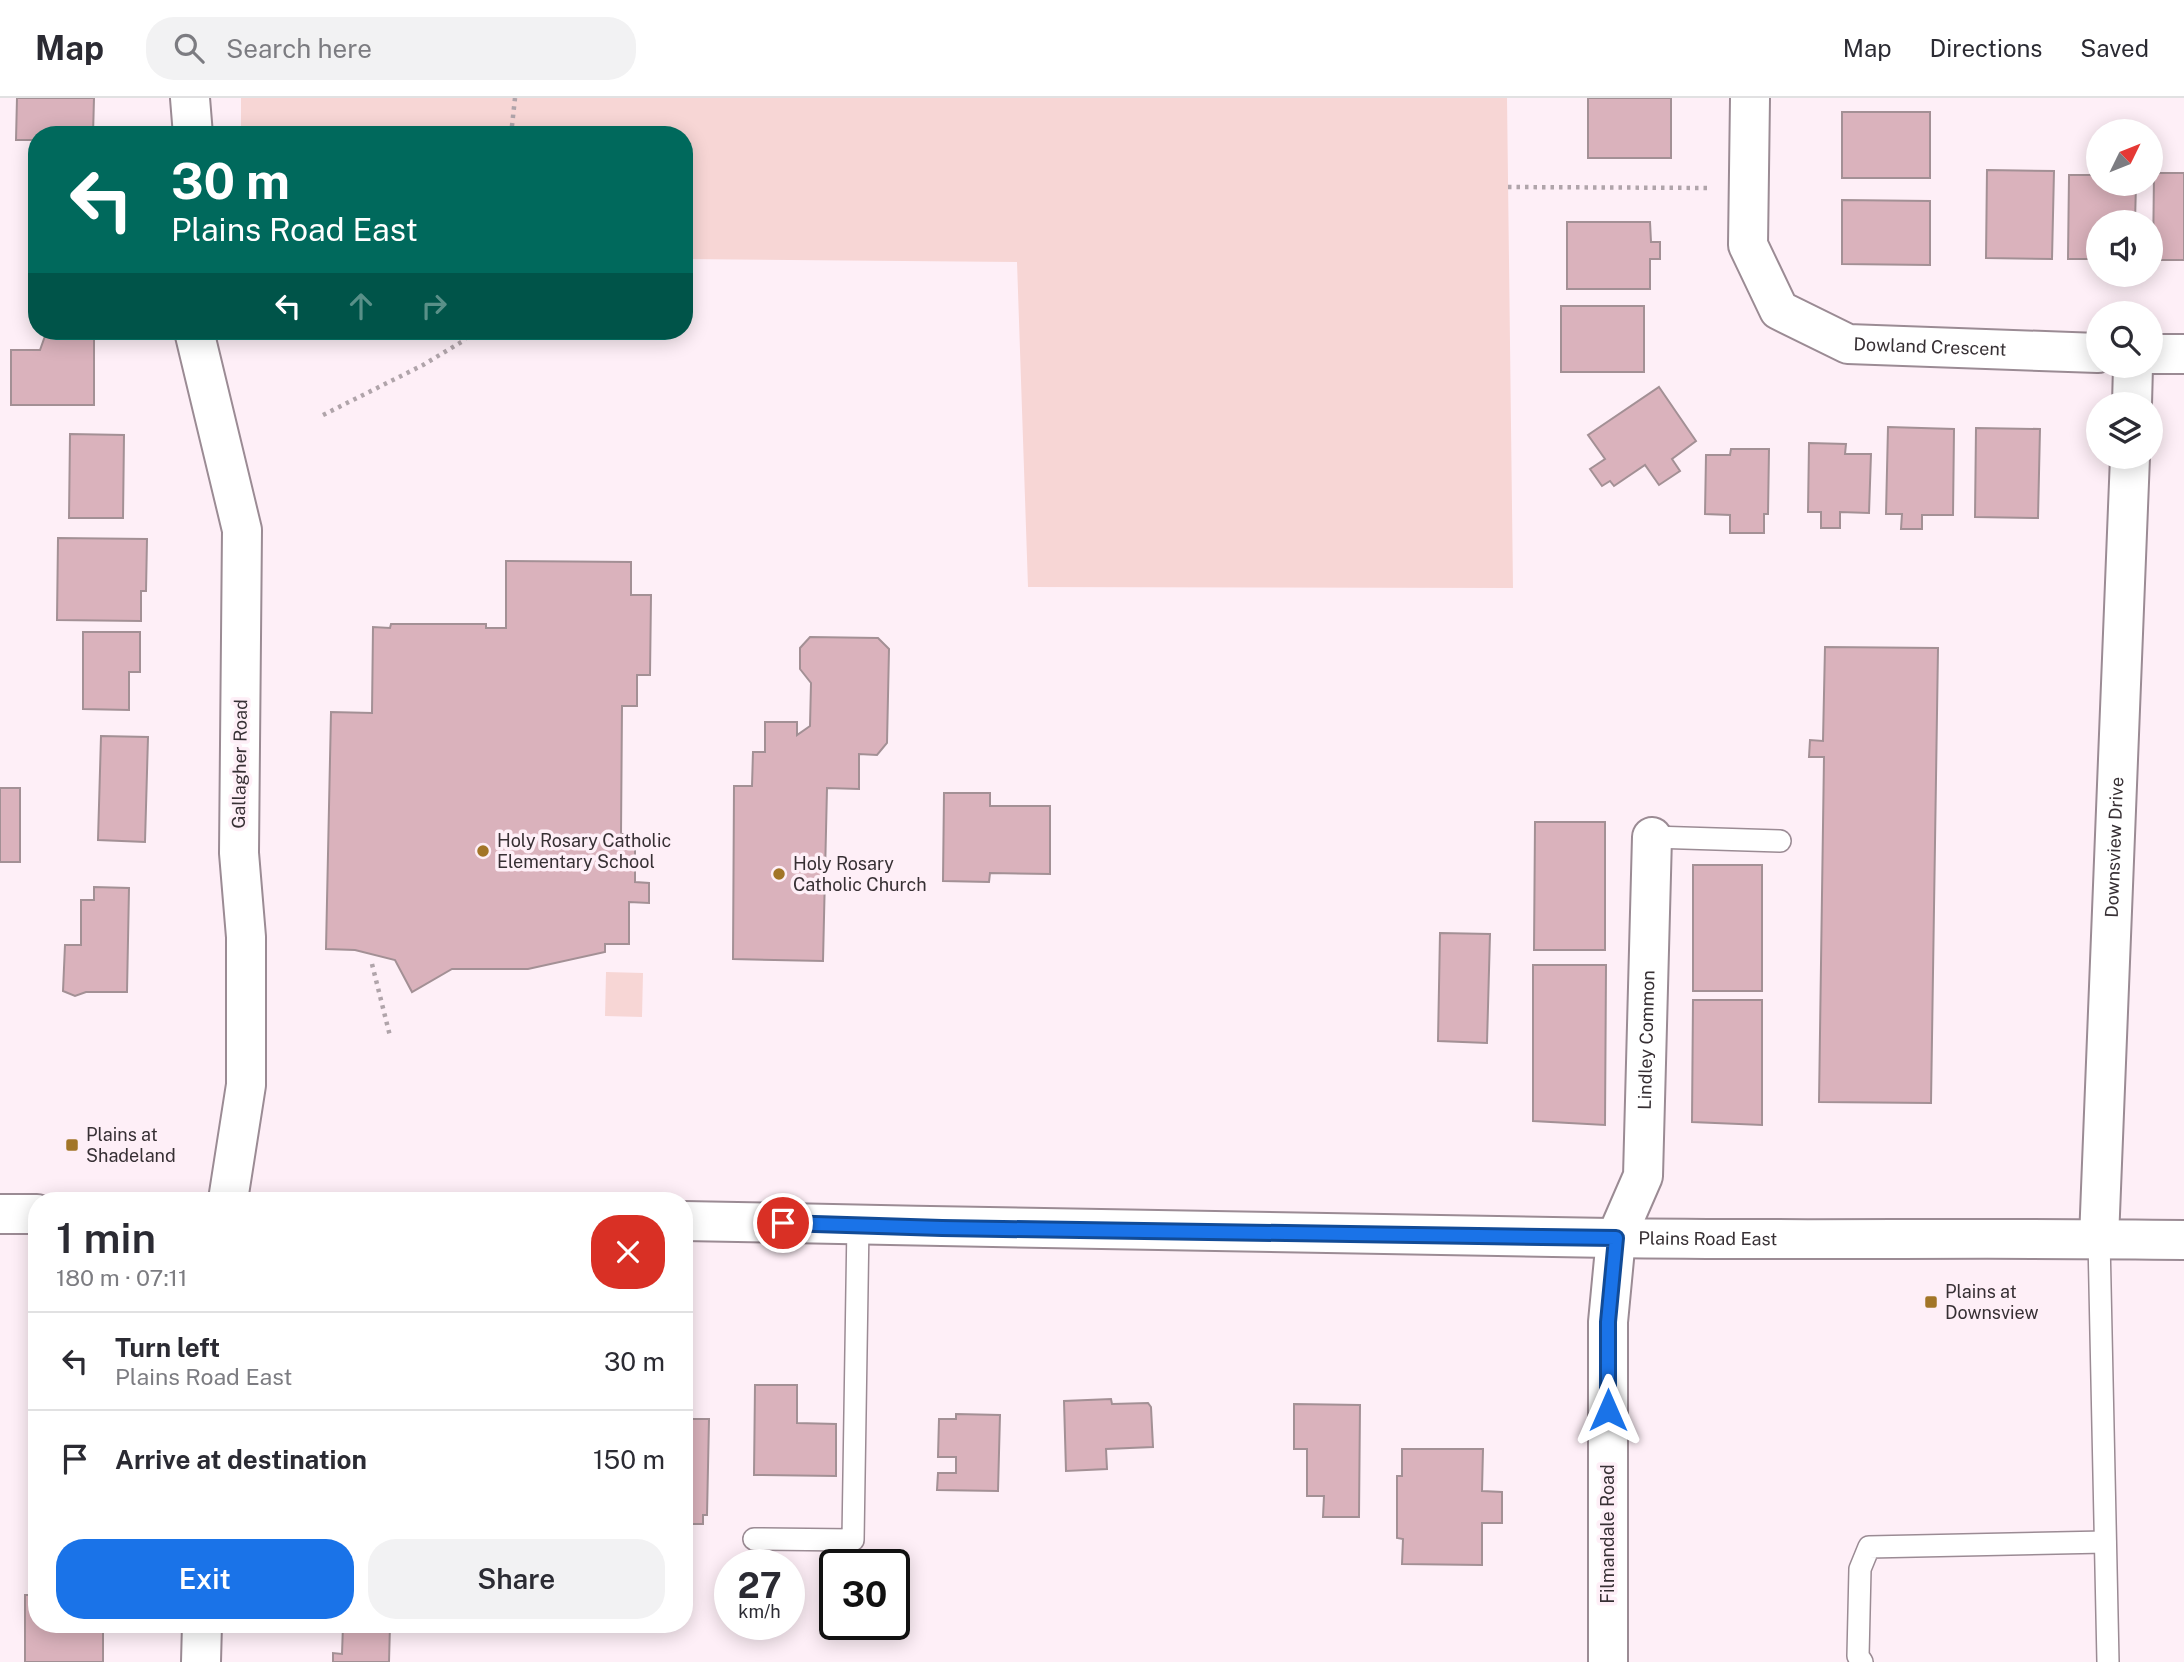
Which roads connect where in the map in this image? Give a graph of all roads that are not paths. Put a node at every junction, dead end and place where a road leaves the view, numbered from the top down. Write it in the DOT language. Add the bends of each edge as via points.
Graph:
graph roads {
  1 [pos="190,98"];
  2 [pos="1750,98"];
  3 [pos="192,126"];
  4 [pos="196,340"];
  5 [pos="2086,353"];
  6 [pos="2163,354"];
  7 [pos="2184,354"];
  8 [pos="2130,469"];
  9 [pos="1652,837"];
  10 [pos="1780,841"];
  11 [pos="229,1192"];
  12 [pos="0,1214"];
  13 [pos="28,1214"];
  14 [pos="693,1222"];
  15 [pos="858,1224"];
  16 [pos="1616,1238"];
  17 [pos="2099,1239"];
  18 [pos="2184,1240"];
  19 [pos="754,1539"];
  20 [pos="2105,1542"];
  21 [pos="202,1633"];
  22 [pos="201,1662"];
  23 [pos="1608,1662"];
  24 [pos="1862,1662"];
  25 [pos="2108,1662"];
  1 -- 3 [label="street"];
  2 -- 5 [label="street, Dowland Crescent" via="1748,245 1779,310 1848,344"];
  4 -- 11 [label="street, Gallagher Road" via="242,530 239,853 246,937 246,1085"];
  6 -- 7 [label="street"];
  8 -- 17 [label="street, Downsview Drive"];
  9 -- 10 [label="lane"];
  9 -- 16 [label="street, Lindley Common" via="1643,1176"];
  12 -- 13 [label="street"];
  14 -- 15 [label="street, Plains Road East"];
  15 -- 16 [label="street, Plains Road East"];
  15 -- 19 [label="lane" via="853,1540"];
  16 -- 17 [label="street, Plains Road East"];
  16 -- 23 [label="street, Filmandale Road" via="1608,1322"];
  17 -- 18 [label="street, Plains Road East"];
  17 -- 20 [label="lane"];
  20 -- 24 [label="lane" via="1869,1547 1860,1569 1858,1656"];
  20 -- 25 [label="lane"];
  21 -- 22 [label="street"];
}
